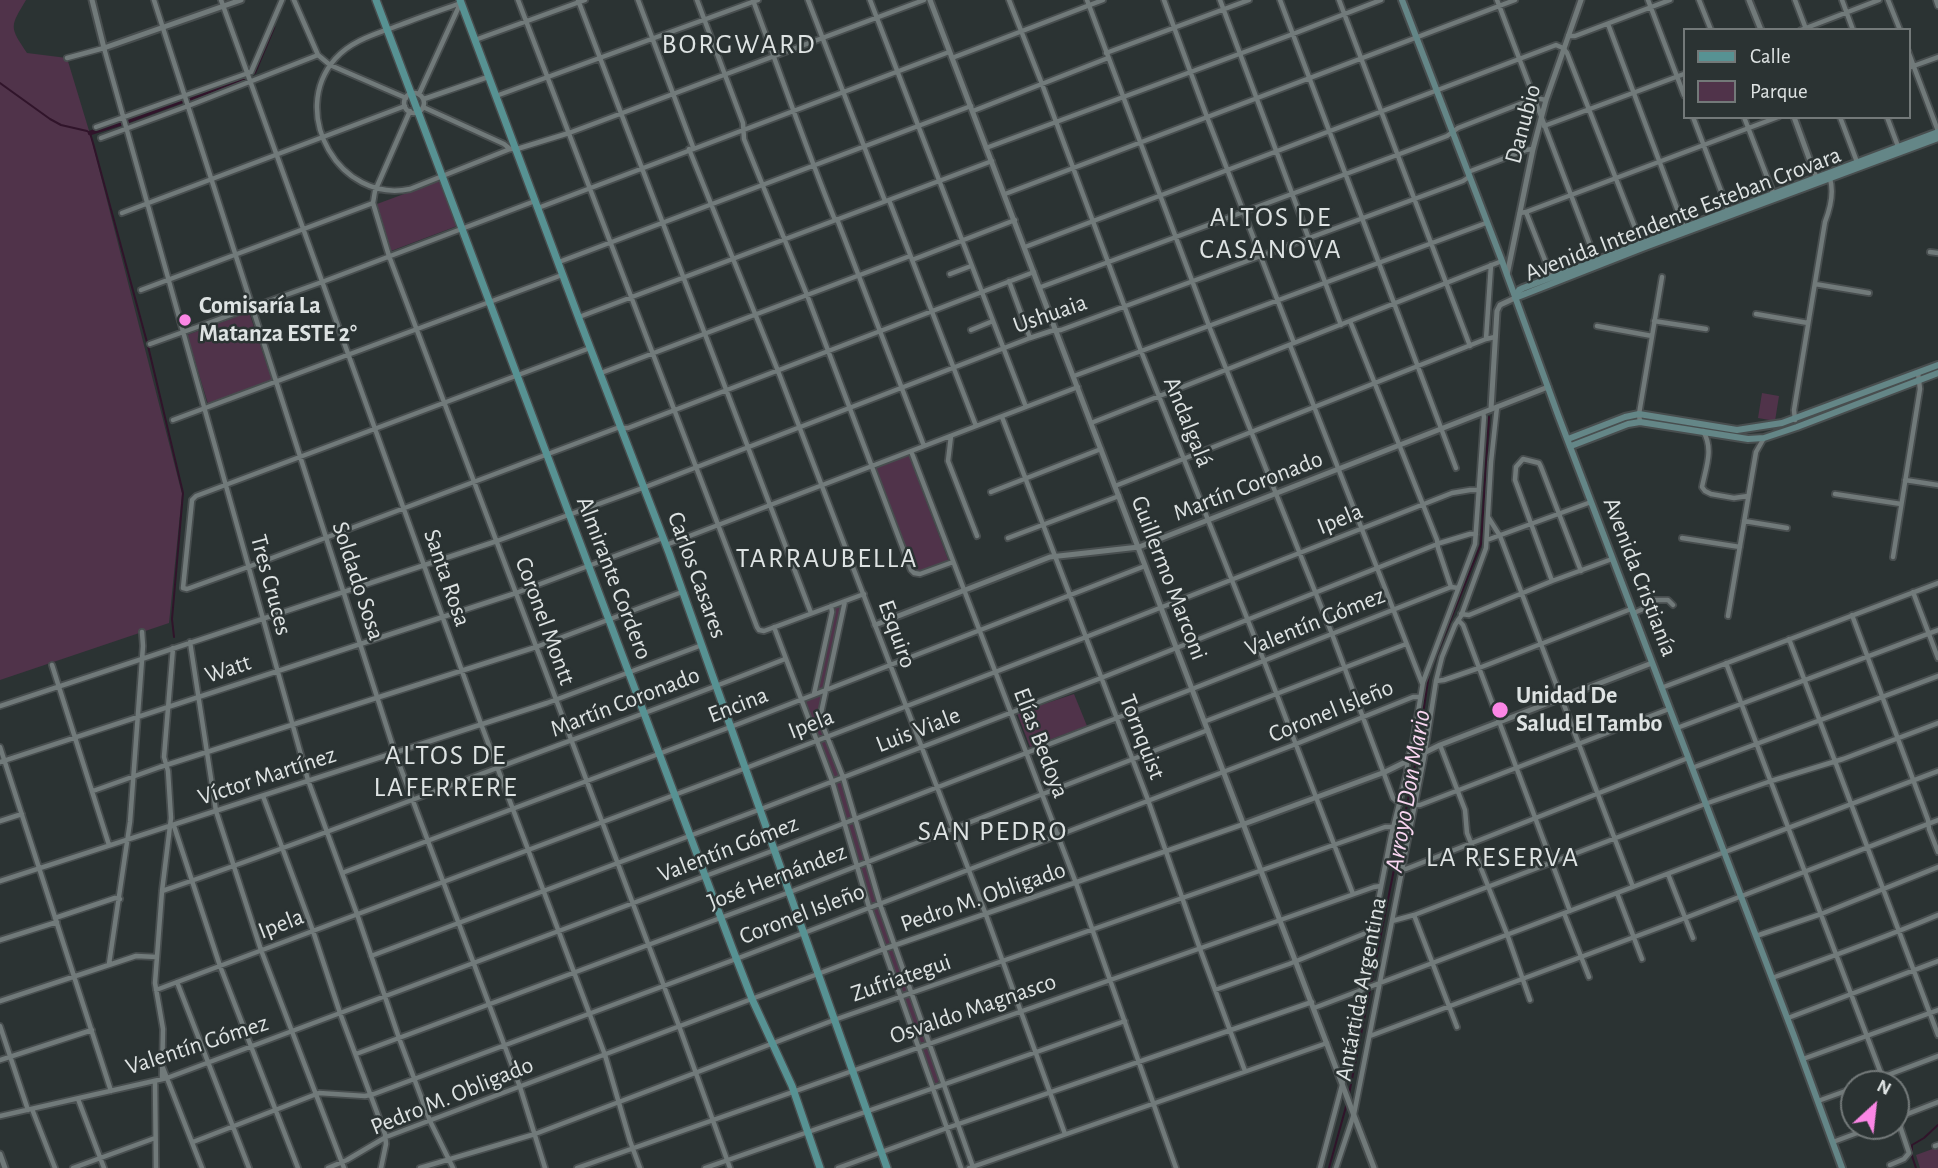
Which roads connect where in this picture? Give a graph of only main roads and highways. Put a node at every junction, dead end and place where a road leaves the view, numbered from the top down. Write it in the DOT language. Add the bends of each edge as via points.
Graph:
graph roads {
  1 [pos="376,0"];
  2 [pos="1402,0"];
  3 [pos="460,1"];
  4 [pos="1938,131"];
  5 [pos="1938,138"];
  6 [pos="1899,150"];
  7 [pos="1859,165"];
  8 [pos="1817,181"];
  9 [pos="1597,263"];
  10 [pos="1515,298"];
  11 [pos="1938,365"];
  12 [pos="1938,373"];
  13 [pos="1919,377"];
  14 [pos="1639,418"];
  15 [pos="1737,433"];
  16 [pos="1569,443"];
  17 [pos="820,1168"];
  18 [pos="887,1168"];
  19 [pos="1842,1168"];
  1 -- 17 [label="main road, Almirante Cordero" via="736,959 794,1091"];
  2 -- 10 [label="main road, Avenida Cristianía"];
  3 -- 18 [label="main road, Carlos Casares" via="665,541"];
  4 -- 6 [label="main road, Avenida Intendente Esteban Crovara"];
  5 -- 6 [label="main road, Avenida Intendente Esteban Crovara"];
  6 -- 7 [label="main road, Avenida Intendente Esteban Crovara"];
  7 -- 8 [label="main road, Avenida Intendente Esteban Crovara"];
  7 -- 8 [label="main road, Avenida Intendente Esteban Crovara"];
  8 -- 9 [label="main road, Avenida Intendente Esteban Crovara"];
  9 -- 10 [label="main road, Avenida Intendente Esteban Crovara"];
  9 -- 10 [label="main road, Avenida Intendente Esteban Crovara" via="1519,290"];
  10 -- 16 [label="main road, Avenida Cristianía"];
  11 -- 13 [label="main road"];
  12 -- 13 [label="main road"];
  13 -- 15 [label="main road"];
  13 -- 15 [label="main road" via="1764,438 1748,439"];
  14 -- 15 [label="main road"];
  14 -- 15 [label="main road"];
  14 -- 16 [label="main road"];
  16 -- 19 [label="main road, Avenida Cristianía"];
}
